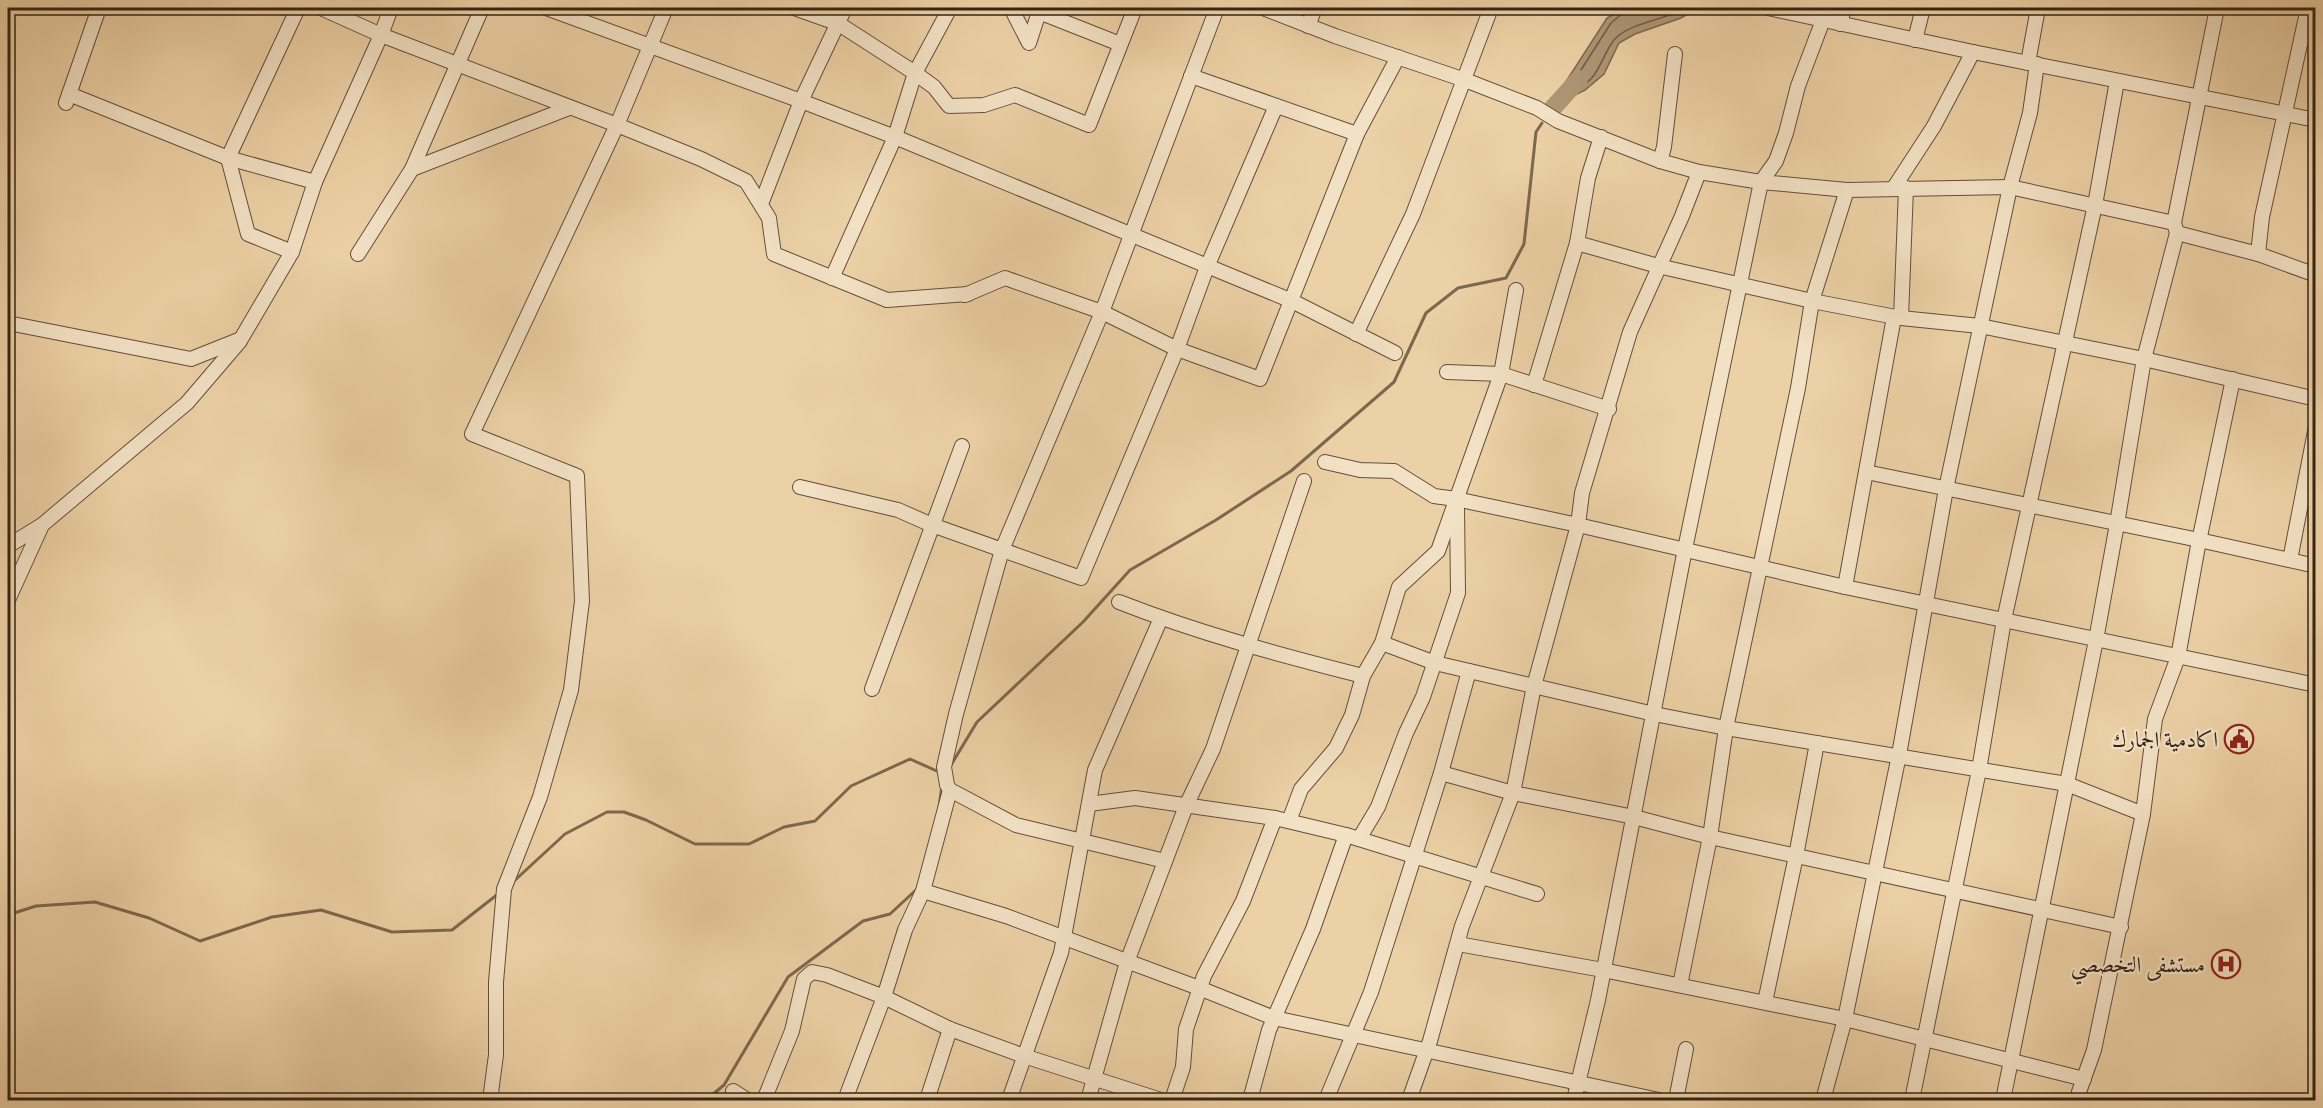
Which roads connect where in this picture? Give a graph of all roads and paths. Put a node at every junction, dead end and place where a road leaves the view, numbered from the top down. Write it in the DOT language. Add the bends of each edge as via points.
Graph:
graph roads {
  1 [pos="99,8"];
  2 [pos="297,8"];
  3 [pos="321,8"];
  4 [pos="391,8"];
  5 [pos="482,8"];
  6 [pos="546,8"];
  7 [pos="666,8"];
  8 [pos="794,8"];
  9 [pos="845,8"];
  10 [pos="951,8"];
  11 [pos="1011,8"];
  12 [pos="1126,8"];
  13 [pos="1135,8"];
  14 [pos="1217,8"];
  15 [pos="1263,8"];
  16 [pos="1315,8"];
  17 [pos="1491,8"];
  18 [pos="1768,8"];
  19 [pos="1844,8"];
  20 [pos="1923,8"];
  21 [pos="2038,8"];
  22 [pos="2217,8"];
  23 [pos="2308,8"];
  24 [pos="1823,20"];
  25 [pos="839,24"];
  26 [pos="1840,24"];
  27 [pos="1308,26"];
  28 [pos="381,35"];
  29 [pos="1915,40"];
  30 [pos="1115,42"];
  31 [pos="651,46"];
  32 [pos="1973,52"];
  33 [pos="1674,54"];
  34 [pos="1398,57"];
  35 [pos="2033,63"];
  36 [pos="458,64"];
  37 [pos="915,73"];
  38 [pos="1191,76"];
  39 [pos="1465,80"];
  40 [pos="2117,81"];
  41 [pos="2201,98"];
  42 [pos="801,101"];
  43 [pos="1276,106"];
  44 [pos="569,108"];
  45 [pos="2285,114"];
  46 [pos="2316,120"];
  47 [pos="617,125"];
  48 [pos="1089,125"];
  49 [pos="1357,134"];
  50 [pos="895,137"];
  51 [pos="1601,137"];
  52 [pos="228,158"];
  53 [pos="1660,161"];
  54 [pos="412,169"];
  55 [pos="1699,172"];
  56 [pos="315,182"];
  57 [pos="1761,182"];
  58 [pos="2010,187"];
  59 [pos="1899,188"];
  60 [pos="1847,190"];
  61 [pos="761,204"];
  62 [pos="2095,205"];
  63 [pos="2176,228"];
  64 [pos="1132,235"];
  65 [pos="1577,243"];
  66 [pos="292,252"];
  67 [pos="358,254"];
  68 [pos="2258,254"];
  69 [pos="1658,266"];
  70 [pos="1207,267"];
  71 [pos="2316,274"];
  72 [pos="832,278"];
  73 [pos="1740,284"];
  74 [pos="1516,290"];
  75 [pos="1292,301"];
  76 [pos="1812,301"];
  77 [pos="1102,312"];
  78 [pos="1898,318"];
  79 [pos="8,323"];
  80 [pos="1980,326"];
  81 [pos="1356,334"];
  82 [pos="242,339"];
  83 [pos="2063,344"];
  84 [pos="1177,349"];
  85 [pos="1395,353"];
  86 [pos="2144,359"];
  87 [pos="1447,372"];
  88 [pos="1501,374"];
  89 [pos="2233,379"];
  90 [pos="1534,385"];
  91 [pos="2316,399"];
  92 [pos="1609,409"];
  93 [pos="2316,426"];
  94 [pos="962,446"];
  95 [pos="1325,462"];
  96 [pos="1866,472"];
  97 [pos="1304,481"];
  98 [pos="800,487"];
  99 [pos="1946,489"];
  100 [pos="1456,499"];
  101 [pos="2030,506"];
  102 [pos="2117,524"];
  103 [pos="42,525"];
  104 [pos="932,525"];
  105 [pos="1578,525"];
  106 [pos="2199,540"];
  107 [pos="8,546"];
  108 [pos="1685,549"];
  109 [pos="1002,550"];
  110 [pos="2290,560"];
  111 [pos="2316,566"];
  112 [pos="1759,567"];
  113 [pos="1845,587"];
  114 [pos="8,600"];
  115 [pos="1119,602"];
  116 [pos="1927,604"];
  117 [pos="1161,618"];
  118 [pos="2004,620"];
  119 [pos="2096,640"];
  120 [pos="1382,643"];
  121 [pos="1248,646"];
  122 [pos="2178,657"];
  123 [pos="1435,663"];
  124 [pos="1469,671"];
  125 [pos="1363,676"];
  126 [pos="2316,685"];
  127 [pos="1534,686"];
  128 [pos="872,688"];
  129 [pos="1654,714"];
  130 [pos="1726,729"];
  131 [pos="1816,742"];
  132 [pos="1899,755"];
  133 [pos="1979,770"];
  134 [pos="1441,773"];
  135 [pos="2067,784"];
  136 [pos="950,790"];
  137 [pos="1513,793"];
  138 [pos="1089,804"];
  139 [pos="1186,806"];
  140 [pos="2143,814"];
  141 [pos="1634,817"];
  142 [pos="1282,820"];
  143 [pos="1352,837"];
  144 [pos="1710,837"];
  145 [pos="1083,841"];
  146 [pos="1415,856"];
  147 [pos="1796,856"];
  148 [pos="1165,861"];
  149 [pos="1875,874"];
  150 [pos="1481,876"];
  151 [pos="923,891"];
  152 [pos="1954,891"];
  153 [pos="1537,894"];
  154 [pos="2042,910"];
  155 [pos="2121,927"];
  156 [pos="1064,939"];
  157 [pos="1458,944"];
  158 [pos="1128,962"];
  159 [pos="1603,970"];
  160 [pos="1680,985"];
  161 [pos="1199,988"];
  162 [pos="884,997"];
  163 [pos="1765,1002"];
  164 [pos="1274,1018"];
  165 [pos="1845,1019"];
  166 [pos="950,1029"];
  167 [pos="1354,1036"];
  168 [pos="1924,1039"];
  169 [pos="1427,1049"];
  170 [pos="1686,1049"];
  171 [pos="1024,1056"];
  172 [pos="2010,1060"];
  173 [pos="1095,1079"];
  174 [pos="2084,1079"];
  175 [pos="1578,1083"];
  176 [pos="733,1091"];
  177 [pos="490,1101"];
  178 [pos="747,1101"];
  179 [pos="764,1101"];
  180 [pos="845,1101"];
  181 [pos="927,1101"];
  182 [pos="1009,1101"];
  183 [pos="1088,1101"];
  184 [pos="1161,1101"];
  185 [pos="1172,1101"];
  186 [pos="1250,1101"];
  187 [pos="1326,1101"];
  188 [pos="1409,1101"];
  189 [pos="1574,1101"];
  190 [pos="1659,1101"];
  191 [pos="1676,1101"];
  192 [pos="1823,1101"];
  193 [pos="1912,1101"];
  194 [pos="2003,1101"];
  195 [pos="2078,1101"];
  1 -- 52 [label="street" via="67,98"];
  2 -- 52 [label="street"];
  3 -- 28 [label="street"];
  4 -- 28 [label="street"];
  5 -- 36 [label="street"];
  6 -- 31 [label="street"];
  7 -- 31 [label="street"];
  8 -- 25 [label="street"];
  9 -- 25 [label="street"];
  10 -- 37 [label="street"];
  11 -- 30 [label="street" via="1029,43 1039,12"];
  12 -- 30 [label="street"];
  13 -- 48 [label="street"];
  14 -- 38 [label="street"];
  15 -- 27 [label="street"];
  16 -- 27 [label="street"];
  17 -- 39 [label="street"];
  18 -- 24 [label="street"];
  19 -- 26 [label="street"];
  20 -- 29 [label="street"];
  21 -- 35 [label="street"];
  22 -- 41 [label="street"];
  23 -- 45 [label="street"];
  24 -- 26 [label="street"];
  24 -- 57 [label="street" via="1776,161"];
  25 -- 37 [label="street"];
  25 -- 42 [label="street"];
  26 -- 29 [label="street"];
  27 -- 34 [label="street"];
  28 -- 36 [label="street"];
  28 -- 56 [label="street"];
  29 -- 32 [label="street"];
  30 -- 48 [label="street"];
  31 -- 42 [label="street"];
  31 -- 47 [label="street"];
  32 -- 35 [label="street"];
  32 -- 59 [label="street"];
  33 -- 53 [label="street"];
  34 -- 39 [label="street"];
  34 -- 49 [label="street"];
  35 -- 40 [label="street"];
  35 -- 58 [label="street" via="2030,113"];
  36 -- 44 [label="street"];
  36 -- 54 [label="street"];
  37 -- 48 [label="street" via="934,87 949,106 984,105 1015,95"];
  37 -- 50 [label="street"];
  38 -- 43 [label="street"];
  38 -- 64 [label="street"];
  39 -- 51 [label="street"];
  39 -- 81 [label="street" via="1413,214"];
  40 -- 41 [label="street"];
  40 -- 62 [label="street"];
  41 -- 45 [label="street"];
  41 -- 63 [label="street"];
  42 -- 50 [label="street"];
  42 -- 61 [label="street"];
  43 -- 49 [label="street"];
  43 -- 70 [label="street"];
  44 -- 47 [label="street"];
  44 -- 54 [label="street"];
  45 -- 46 [label="street"];
  45 -- 68 [label="street" via="2262,217"];
  47 -- 61 [label="street" via="746,181"];
  47 -- 177 [label="street" via="472,434 578,476 582,590 571,690 540,796 504,889"];
  49 -- 75 [label="street"];
  50 -- 64 [label="street"];
  50 -- 72 [label="street"];
  51 -- 53 [label="street"];
  51 -- 65 [label="street" via="1588,178"];
  52 -- 56 [label="street"];
  52 -- 66 [label="street" via="248,234"];
  53 -- 55 [label="street"];
  54 -- 67 [label="street"];
  55 -- 57 [label="street"];
  55 -- 69 [label="street"];
  56 -- 66 [label="street"];
  57 -- 60 [label="street"];
  57 -- 73 [label="street"];
  58 -- 59 [label="street"];
  58 -- 62 [label="street"];
  58 -- 80 [label="street"];
  59 -- 60 [label="street"];
  59 -- 78 [label="street"];
  60 -- 76 [label="street"];
  61 -- 72 [label="street" via="769,218 774,254"];
  62 -- 63 [label="street"];
  62 -- 83 [label="street"];
  63 -- 68 [label="street"];
  63 -- 86 [label="street"];
  64 -- 70 [label="street"];
  64 -- 77 [label="street"];
  65 -- 69 [label="street"];
  65 -- 90 [label="street"];
  66 -- 82 [label="street"];
  68 -- 71 [label="street"];
  69 -- 73 [label="street"];
  69 -- 92 [label="street" via="1630,332"];
  70 -- 75 [label="street"];
  70 -- 84 [label="street"];
  72 -- 77 [label="street" via="887,300 967,295 1005,278"];
  73 -- 76 [label="street"];
  73 -- 108 [label="street"];
  74 -- 88 [label="street"];
  75 -- 81 [label="street"];
  75 -- 84 [label="street" via="1260,379"];
  76 -- 78 [label="street"];
  76 -- 112 [label="street" via="1798,388"];
  77 -- 84 [label="street"];
  77 -- 109 [label="street"];
  78 -- 80 [label="street"];
  78 -- 96 [label="street"];
  79 -- 82 [label="street" via="191,359"];
  80 -- 83 [label="street"];
  80 -- 99 [label="street"];
  81 -- 85 [label="street"];
  82 -- 103 [label="street" via="188,403"];
  83 -- 86 [label="street"];
  83 -- 101 [label="street"];
  84 -- 109 [label="street" via="1080,578"];
  86 -- 89 [label="street"];
  86 -- 102 [label="street"];
  87 -- 88 [label="street"];
  88 -- 90 [label="street"];
  88 -- 100 [label="street"];
  89 -- 91 [label="street"];
  89 -- 106 [label="street"];
  90 -- 92 [label="street"];
  92 -- 105 [label="street" via="1582,493"];
  93 -- 110 [label="street"];
  94 -- 104 [label="street"];
  95 -- 100 [label="street" via="1360,470 1394,471 1434,496"];
  96 -- 99 [label="street"];
  96 -- 113 [label="street"];
  97 -- 121 [label="street"];
  98 -- 104 [label="street" via="898,510"];
  99 -- 101 [label="street"];
  99 -- 116 [label="street"];
  100 -- 105 [label="street"];
  100 -- 120 [label="street" via="1438,551 1399,587"];
  100 -- 123 [label="street" via="1458,593"];
  101 -- 102 [label="street"];
  101 -- 118 [label="street"];
  102 -- 106 [label="street"];
  102 -- 119 [label="street"];
  103 -- 107 [label="street"];
  103 -- 114 [label="street"];
  104 -- 109 [label="street"];
  104 -- 128 [label="street"];
  105 -- 108 [label="street"];
  105 -- 127 [label="street"];
  106 -- 110 [label="street"];
  106 -- 122 [label="street"];
  108 -- 112 [label="street"];
  108 -- 129 [label="street"];
  109 -- 136 [label="street" via="944,767"];
  110 -- 111 [label="street"];
  112 -- 113 [label="street"];
  112 -- 130 [label="street"];
  113 -- 116 [label="street"];
  115 -- 117 [label="street"];
  116 -- 118 [label="street"];
  116 -- 132 [label="street"];
  117 -- 121 [label="street"];
  117 -- 138 [label="street" via="1095,770"];
  118 -- 119 [label="street"];
  118 -- 133 [label="street"];
  119 -- 122 [label="street"];
  119 -- 135 [label="street"];
  120 -- 123 [label="street"];
  120 -- 125 [label="street"];
  121 -- 125 [label="street"];
  121 -- 139 [label="street" via="1213,749"];
  122 -- 126 [label="street"];
  122 -- 140 [label="street" via="2155,719"];
  123 -- 124 [label="street"];
  123 -- 143 [label="street" via="1378,807"];
  124 -- 127 [label="street"];
  124 -- 134 [label="street"];
  125 -- 142 [label="street" via="1352,714 1336,748 1301,789"];
  127 -- 129 [label="street"];
  127 -- 137 [label="street"];
  129 -- 130 [label="street"];
  129 -- 141 [label="street"];
  130 -- 131 [label="street"];
  130 -- 144 [label="street"];
  131 -- 132 [label="street"];
  131 -- 147 [label="street"];
  132 -- 133 [label="street"];
  132 -- 149 [label="street"];
  133 -- 135 [label="street"];
  133 -- 152 [label="street"];
  134 -- 137 [label="street"];
  134 -- 146 [label="street"];
  135 -- 140 [label="street"];
  135 -- 154 [label="street"];
  136 -- 145 [label="street" via="1016,825"];
  136 -- 151 [label="street"];
  137 -- 141 [label="street"];
  137 -- 150 [label="street"];
  138 -- 139 [label="street" via="1135,798"];
  138 -- 145 [label="street"];
  139 -- 142 [label="street"];
  139 -- 148 [label="street"];
  140 -- 155 [label="street"];
  141 -- 144 [label="street"];
  141 -- 159 [label="street"];
  142 -- 143 [label="street"];
  142 -- 161 [label="street"];
  143 -- 146 [label="street"];
  143 -- 164 [label="street"];
  144 -- 147 [label="street"];
  144 -- 160 [label="street"];
  145 -- 148 [label="street"];
  145 -- 156 [label="street"];
  146 -- 150 [label="street"];
  146 -- 167 [label="street"];
  147 -- 149 [label="street"];
  147 -- 163 [label="street"];
  148 -- 158 [label="street"];
  149 -- 152 [label="street"];
  149 -- 165 [label="street"];
  150 -- 153 [label="street"];
  150 -- 157 [label="street"];
  151 -- 156 [label="street" via="1006,916"];
  151 -- 162 [label="street" via="905,930"];
  152 -- 154 [label="street"];
  152 -- 168 [label="street"];
  154 -- 155 [label="street"];
  154 -- 172 [label="street"];
  155 -- 174 [label="street"];
  156 -- 158 [label="street"];
  156 -- 171 [label="street"];
  157 -- 159 [label="street"];
  157 -- 169 [label="street"];
  158 -- 161 [label="street"];
  158 -- 173 [label="street"];
  159 -- 160 [label="street"];
  159 -- 175 [label="street"];
  160 -- 163 [label="street"];
  161 -- 164 [label="street"];
  161 -- 185 [label="street" via="1186,1029 1183,1067"];
  162 -- 166 [label="street"];
  162 -- 179 [label="street" via="826,975 807,974 792,1031"];
  162 -- 180 [label="street"];
  163 -- 165 [label="street"];
  164 -- 167 [label="street"];
  164 -- 186 [label="street"];
  165 -- 168 [label="street"];
  165 -- 192 [label="street"];
  166 -- 171 [label="street"];
  166 -- 181 [label="street"];
  167 -- 169 [label="street"];
  167 -- 187 [label="street"];
  168 -- 172 [label="street"];
  168 -- 193 [label="street"];
  169 -- 175 [label="street"];
  169 -- 188 [label="street"];
  170 -- 191 [label="street"];
  171 -- 173 [label="street"];
  171 -- 182 [label="street"];
  172 -- 174 [label="street"];
  172 -- 194 [label="street"];
  173 -- 183 [label="street"];
  173 -- 184 [label="street"];
  174 -- 195 [label="street"];
  175 -- 189 [label="street"];
  175 -- 190 [label="street"];
  176 -- 178 [label="street"];
}
